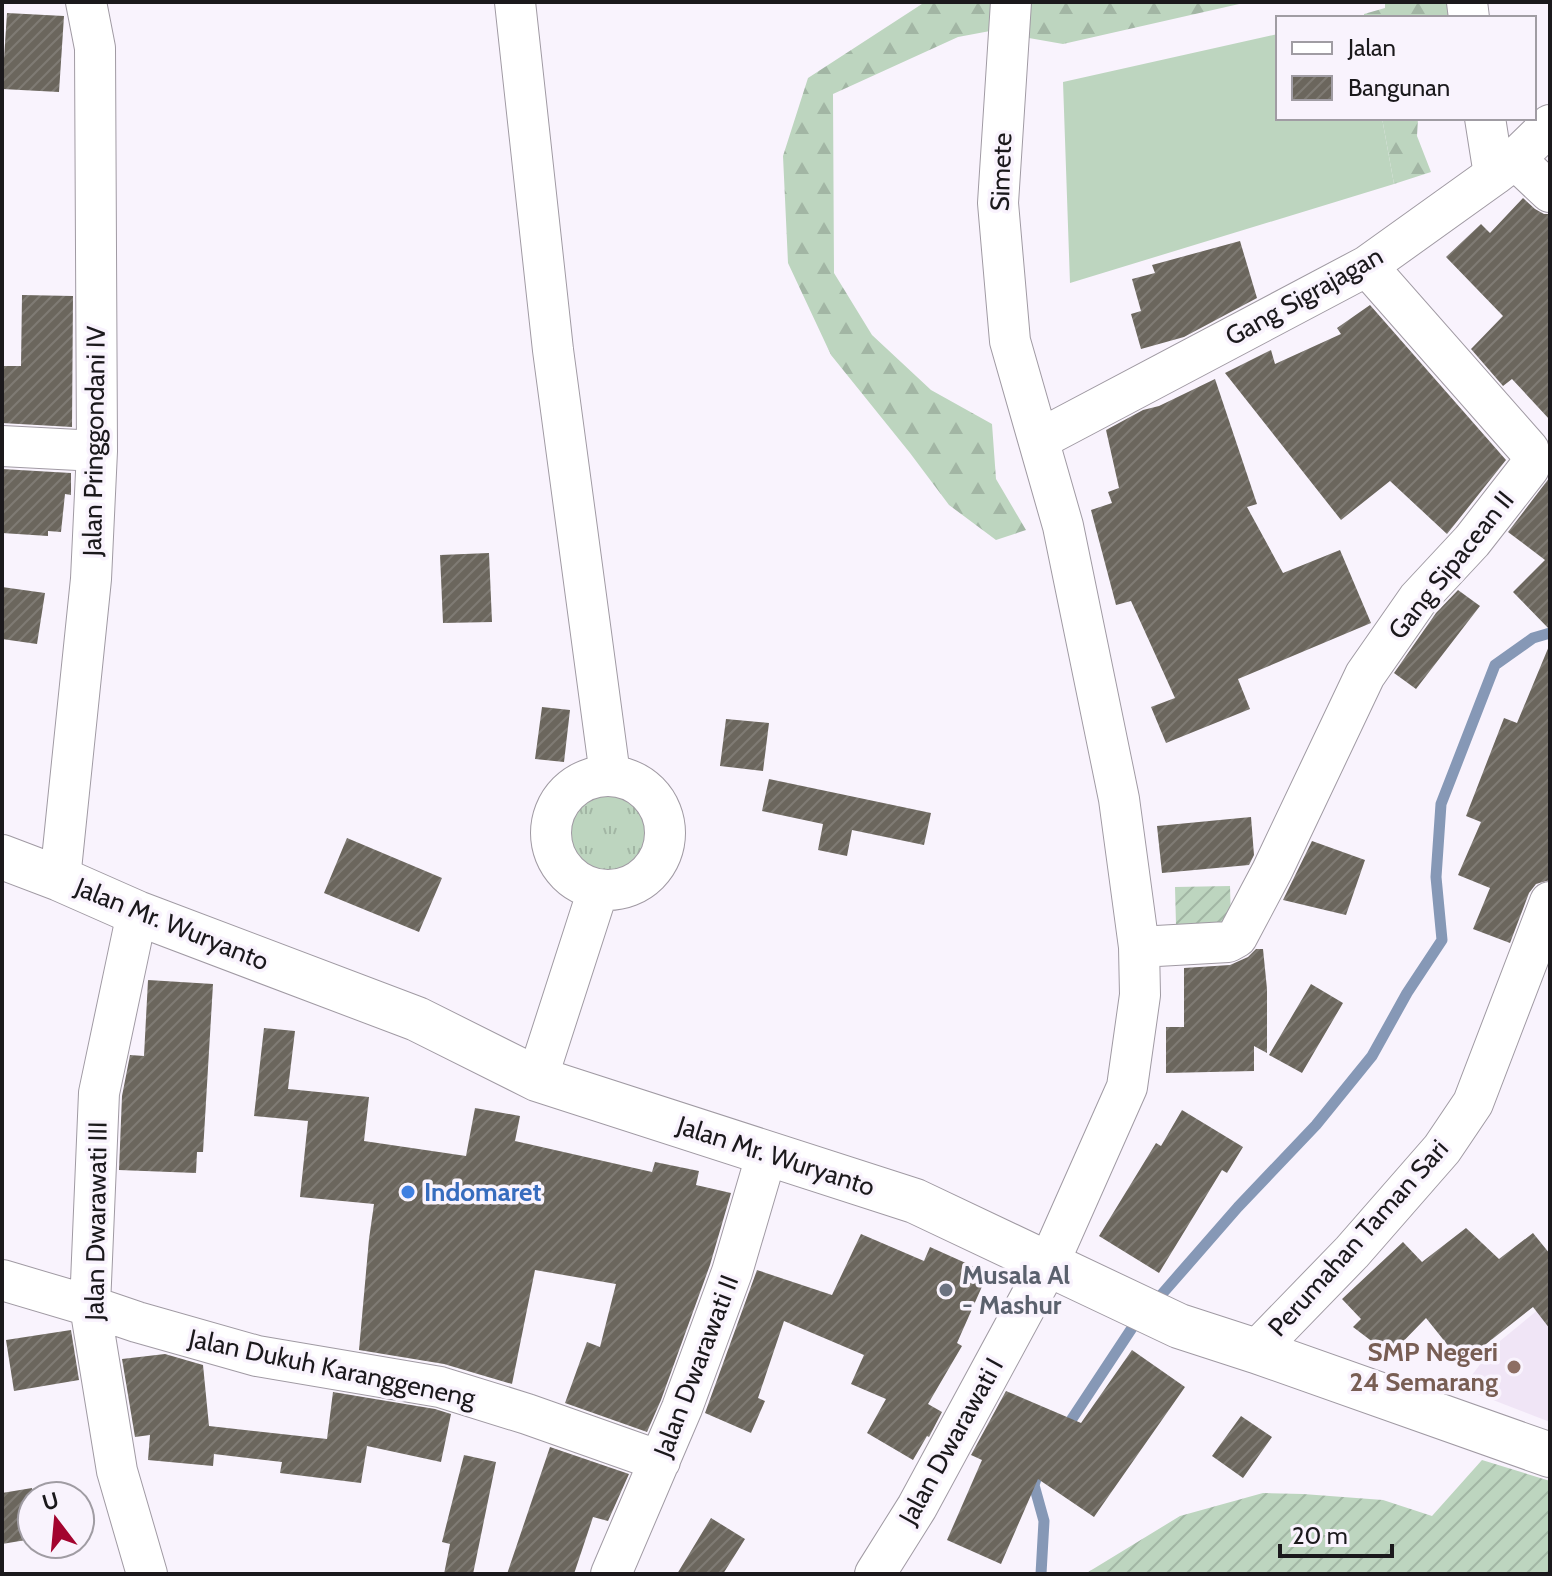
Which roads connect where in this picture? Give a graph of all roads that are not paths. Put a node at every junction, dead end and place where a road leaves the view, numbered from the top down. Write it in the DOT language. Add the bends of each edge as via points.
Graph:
graph roads {
  1 [pos="86,2"];
  2 [pos="515,2"];
  3 [pos="1011,2"];
  4 [pos="1486,120"];
  5 [pos="1550,125"];
  6 [pos="1505,167"];
  7 [pos="1550,192"];
  8 [pos="1367,266"];
  9 [pos="1040,439"];
  10 [pos="2,446"];
  11 [pos="97,451"];
  12 [pos="610,775"];
  13 [pos="2,857"];
  14 [pos="60,879"];
  15 [pos="598,890"];
  16 [pos="1550,902"];
  17 [pos="137,913"];
  18 [pos="1139,947"];
  19 [pos="537,1079"];
  20 [pos="767,1153"];
  21 [pos="1048,1265"];
  22 [pos="2,1280"];
  23 [pos="90,1306"];
  24 [pos="1256,1351"];
  25 [pos="1550,1455"];
  26 [pos="660,1461"];
  27 [pos="147,1574"];
  28 [pos="611,1574"];
  29 [pos="875,1574"];
  1 -- 11 [label="street, Jalan Pringgondani IV" via="95,48"];
  2 -- 12 [label="street" via="553,350"];
  3 -- 9 [label="street, Simete" via="998,203 1010,341"];
  4 -- 6 [label="street"];
  5 -- 6 [label="street, Gang Sigrajagan"];
  6 -- 7 [label="street"];
  6 -- 8 [label="street, Gang Sigrajagan"];
  8 -- 9 [label="street, Gang Sigrajagan"];
  8 -- 18 [label="street, Gang Sipacean II" via="1529,450 1529,468 1418,599 1365,675 1237,937 1228,942"];
  9 -- 18 [label="street, Simete" via="1119,799"];
  10 -- 11 [label="street"];
  11 -- 14 [label="street, Jalan Pringgondani IV" via="91,579"];
  12 -- 15 [label="street" via="585,779 565,794 553,815 550,839 559,863 575,880"];
  12 -- 15 [label="street" via="645,788 657,802 665,838 650,872 635,884"];
  13 -- 14 [label="main road, Jalan Mr. Wuryanto"];
  14 -- 17 [label="main road, Jalan Mr. Wuryanto"];
  15 -- 19 [label="street"];
  16 -- 24 [label="street, Perumahan Taman Sari" via="1473,1103 1442,1149 1362,1241"];
  17 -- 19 [label="main road, Jalan Mr. Wuryanto" via="417,1019"];
  17 -- 23 [label="street, Jalan Dwarawati III" via="99,1093"];
  18 -- 21 [label="street, Jalan Dwarawati I" via="1140,995 1127,1087"];
  19 -- 20 [label="main road, Jalan Mr. Wuryanto"];
  20 -- 21 [label="main road, Jalan Mr. Wuryanto" via="915,1201"];
  20 -- 26 [label="street, Jalan Dwarawati II" via="732,1272"];
  21 -- 24 [label="main road, Jalan Mr. Wuryanto" via="1179,1326"];
  21 -- 29 [label="street, Jalan Dwarawati I"];
  22 -- 23 [label="street, Jalan Dukuh Karanggeneng"];
  23 -- 26 [label="street, Jalan Dukuh Karanggeneng" via="257,1356 440,1387"];
  23 -- 27 [label="street, Jalan Dwarawati III" via="117,1471"];
  24 -- 25 [label="main road, Jalan Mr. Wuryanto"];
  26 -- 28 [label="street, Jalan Dwarawati II"];
}
